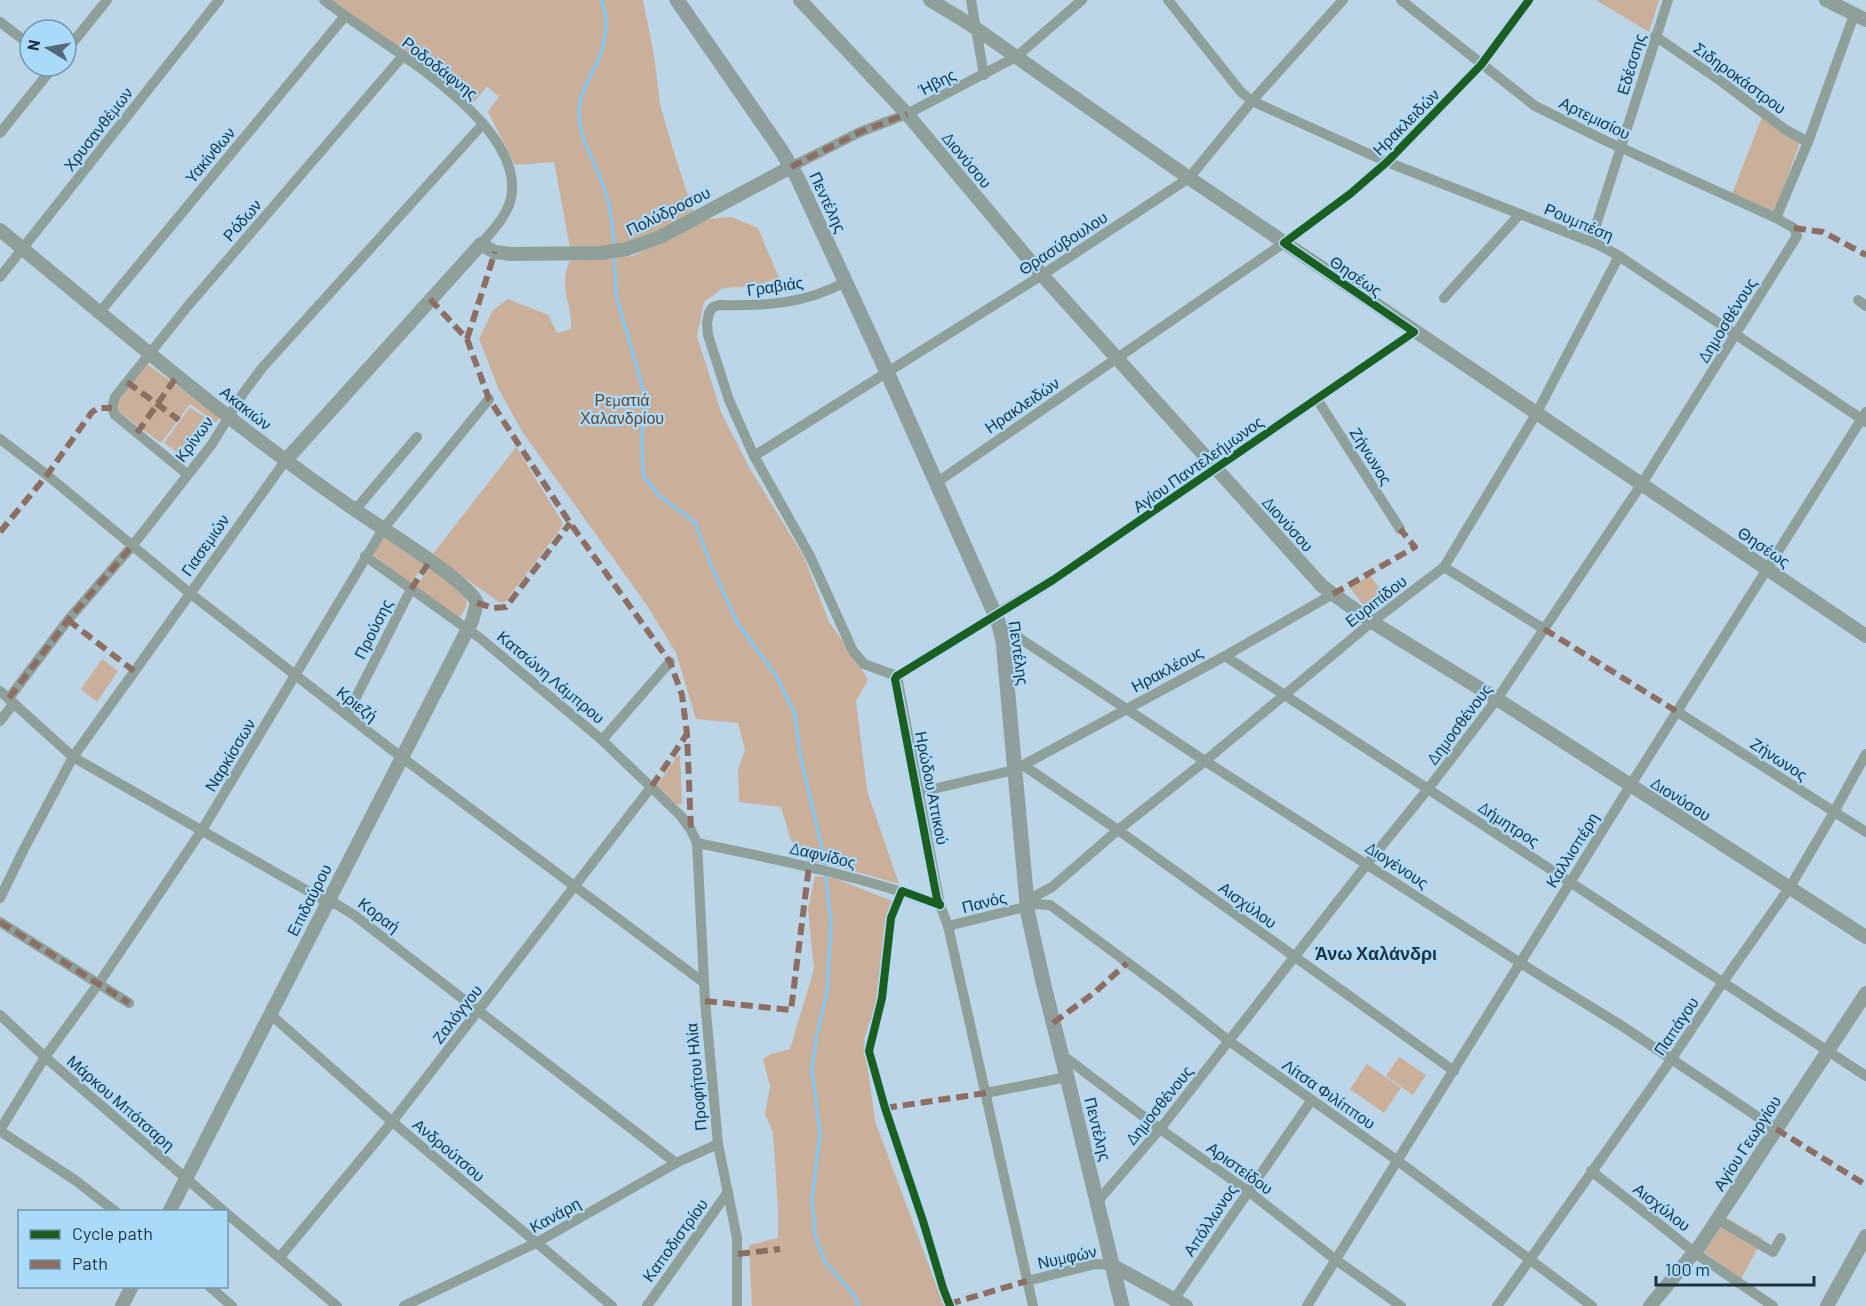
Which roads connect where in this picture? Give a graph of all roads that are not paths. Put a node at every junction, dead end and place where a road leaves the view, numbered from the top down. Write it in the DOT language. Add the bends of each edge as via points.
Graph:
graph roads {
  1 [pos="107,0"];
  2 [pos="219,0"];
  3 [pos="324,0"];
  4 [pos="679,0"];
  5 [pos="800,0"];
  6 [pos="930,0"];
  7 [pos="971,0"];
  8 [pos="1082,0"];
  9 [pos="1168,0"];
  10 [pos="1343,0"];
  11 [pos="1401,0"];
  12 [pos="1529,0"];
  13 [pos="1668,0"];
  14 [pos="1826,0"];
  15 [pos="345,16"];
  16 [pos="1860,18"];
  17 [pos="0,22"];
  18 [pos="976,29"];
  19 [pos="18,36"];
  20 [pos="78,36"];
  21 [pos="1655,36"];
  22 [pos="402,57"];
  23 [pos="1016,57"];
  24 [pos="1481,65"];
  25 [pos="984,75"];
  26 [pos="44,78"];
  27 [pos="1252,101"];
  28 [pos="907,114"];
  29 [pos="483,124"];
  30 [pos="0,134"];
  31 [pos="1808,142"];
  32 [pos="1622,148"];
  33 [pos="1387,162"];
  34 [pos="791,167"];
  35 [pos="1189,178"];
  36 [pos="1520,214"];
  37 [pos="1776,218"];
  38 [pos="0,230"];
  39 [pos="1796,231"];
  40 [pos="1591,241"];
  41 [pos="1284,243"];
  42 [pos="481,244"];
  43 [pos="22,248"];
  44 [pos="1619,256"];
  45 [pos="1042,275"];
  46 [pos="0,277"];
  47 [pos="845,282"];
  48 [pos="1444,298"];
  49 [pos="99,313"];
  50 [pos="709,313"];
  51 [pos="1414,332"];
  52 [pos="1735,336"];
  53 [pos="148,354"];
  54 [pos="1117,359"];
  55 [pos="887,372"];
  56 [pos="489,399"];
  57 [pos="1317,399"];
  58 [pos="1536,414"];
  59 [pos="230,416"];
  60 [pos="1865,418"];
  61 [pos="417,437"];
  62 [pos="0,439"];
  63 [pos="754,456"];
  64 [pos="286,460"];
  65 [pos="1216,467"];
  66 [pos="187,474"];
  67 [pos="936,483"];
  68 [pos="1641,485"];
  69 [pos="355,510"];
  70 [pos="383,529"];
  71 [pos="1400,529"];
  72 [pos="133,544"];
  73 [pos="365,556"];
  74 [pos="1444,567"];
  75 [pos="1767,569"];
  76 [pos="411,589"];
  77 [pos="191,594"];
  78 [pos="1333,594"];
  79 [pos="477,603"];
  80 [pos="998,621"];
  81 [pos="1372,622"];
  82 [pos="468,628"];
  83 [pos="1544,629"];
  84 [pos="1866,636"];
  85 [pos="1225,656"];
  86 [pos="670,662"];
  87 [pos="296,674"];
  88 [pos="1284,695"];
  89 [pos="8,697"];
  90 [pos="1497,699"];
  91 [pos="1125,709"];
  92 [pos="1676,711"];
  93 [pos="347,715"];
  94 [pos="0,721"];
  95 [pos="602,740"];
  96 [pos="1866,754"];
  97 [pos="73,757"];
  98 [pos="402,757"];
  99 [pos="1205,761"];
  100 [pos="1018,767"];
  101 [pos="652,786"];
  102 [pos="1630,786"];
  103 [pos="1428,789"];
  104 [pos="920,792"];
  105 [pos="1834,812"];
  106 [pos="202,830"];
  107 [pos="1118,830"];
  108 [pos="1866,832"];
  109 [pos="697,843"];
  110 [pos="1367,864"];
  111 [pos="1570,882"];
  112 [pos="575,886"];
  113 [pos="1052,887"];
  114 [pos="1790,887"];
  115 [pos="0,898"];
  116 [pos="327,902"];
  117 [pos="1026,904"];
  118 [pos="940,905"];
  119 [pos="1050,905"];
  120 [pos="0,922"];
  121 [pos="948,926"];
  122 [pos="1866,937"];
  123 [pos="1295,958"];
  124 [pos="1520,962"];
  125 [pos="703,982"];
  126 [pos="1723,982"];
  127 [pos="99,983"];
  128 [pos="1866,993"];
  129 [pos="129,1003"];
  130 [pos="479,1010"];
  131 [pos="270,1014"];
  132 [pos="0,1015"];
  133 [pos="1229,1041"];
  134 [pos="1828,1051"];
  135 [pos="1061,1054"];
  136 [pos="45,1057"];
  137 [pos="1671,1060"];
  138 [pos="1454,1071"];
  139 [pos="1866,1076"];
  140 [pos="1067,1077"];
  141 [pos="986,1093"];
  142 [pos="1311,1101"];
  143 [pos="392,1122"];
  144 [pos="1160,1129"];
  145 [pos="1776,1129"];
  146 [pos="0,1130"];
  147 [pos="718,1144"];
  148 [pos="1398,1161"];
  149 [pos="676,1163"];
  150 [pos="1591,1172"];
  151 [pos="185,1179"];
  152 [pos="1248,1191"];
  153 [pos="728,1192"];
  154 [pos="1097,1202"];
  155 [pos="113,1210"];
  156 [pos="170,1210"];
  157 [pos="224,1210"];
  158 [pos="228,1214"];
  159 [pos="1717,1219"];
  160 [pos="1866,1236"];
  161 [pos="1781,1239"];
  162 [pos="536,1243"];
  163 [pos="1695,1253"];
  164 [pos="280,1257"];
  165 [pos="1530,1259"];
  166 [pos="1336,1260"];
  167 [pos="1112,1265"];
  168 [pos="1027,1281"];
  169 [pos="131,1288"];
  170 [pos="210,1288"];
  171 [pos="1181,1302"];
  172 [pos="1832,1305"];
  173 [pos="122,1306"];
  174 [pos="232,1306"];
  175 [pos="337,1306"];
  176 [pos="404,1306"];
  177 [pos="612,1306"];
  178 [pos="646,1306"];
  179 [pos="737,1306"];
  180 [pos="1033,1306"];
  181 [pos="1122,1306"];
  182 [pos="1307,1306"];
  183 [pos="1401,1306"];
  184 [pos="1497,1306"];
  185 [pos="1592,1306"];
  186 [pos="1650,1306"];
  187 [pos="1773,1306"];
  1 -- 20 [label="street"];
  2 -- 43 [label="street, Χρυσανθέμων"];
  3 -- 15 [label="street, Ροδοδάφνης"];
  4 -- 34 [label="main road, Πεντέλης"];
  5 -- 28 [label="street, Διονύσου"];
  6 -- 18 [label="street, Θησέως"];
  7 -- 18 [label="street"];
  8 -- 23 [label="street, Ήβης"];
  9 -- 27 [label="street" via="1241,93"];
  10 -- 27 [label="street, Θρασύβουλου"];
  11 -- 24 [label="street, Αρτεμισίου"];
  12 -- 24 [label="street, Ηρακλειδών"];
  13 -- 21 [label="street, Εδέσσης"];
  14 -- 16 [label="street"];
  15 -- 22 [label="street, Ροδοδάφνης"];
  15 -- 49 [label="street, Υακίνθων"];
  16 -- 31 [label="street"];
  17 -- 19 [label="street"];
  18 -- 23 [label="street, Θησέως"];
  18 -- 25 [label="street"];
  21 -- 31 [label="street, Σιδηροκάστρου"];
  21 -- 32 [label="street, Εδέσσης"];
  22 -- 29 [label="street, Ροδοδάφνης" via="449,90"];
  22 -- 53 [label="street, Ρόδων"];
  23 -- 25 [label="street, Ήβης"];
  23 -- 35 [label="street, Θησέως"];
  24 -- 32 [label="street, Αρτεμισίου" via="1534,106"];
  24 -- 33 [label="street, Ηρακλειδών"];
  25 -- 28 [label="street, Ήβης"];
  26 -- 30 [label="street"];
  27 -- 33 [label="street, Ρουμπέση"];
  27 -- 35 [label="street, Θρασύβουλου"];
  28 -- 34 [label="street, Ήβης" via="860,132"];
  28 -- 45 [label="street, Διονύσου"];
  29 -- 42 [label="street, Ροδοδάφνης" via="503,152 513,186 507,210"];
  29 -- 59 [label="street, Κρίνων" via="262,369"];
  31 -- 37 [label="street"];
  32 -- 37 [label="street, Αρτεμισίου"];
  32 -- 40 [label="street, Εδέσσης"];
  33 -- 36 [label="street, Ρουμπέση"];
  33 -- 41 [label="street, Ηρακλειδών"];
  34 -- 42 [label="street, Πολύδροσου" via="660,237 627,249 502,254"];
  34 -- 47 [label="main road, Πεντέλης"];
  35 -- 41 [label="street, Θησέως"];
  35 -- 45 [label="street, Θρασύβουλου"];
  36 -- 40 [label="street, Ρουμπέση"];
  36 -- 48 [label="street"];
  37 -- 39 [label="street, Αρτεμισίου"];
  38 -- 43 [label="street, Ακακιών"];
  39 -- 52 [label="street, Δημοσθένους" via="1795,241"];
  40 -- 44 [label="street, Ρουμπέση"];
  41 -- 51 [label="street, Θησέως"];
  41 -- 54 [label="street, Ηρακλειδών"];
  42 -- 64 [label="street, Γιασεμιών"];
  43 -- 46 [label="street, Χρυσανθέμων"];
  43 -- 49 [label="street, Ακακιών"];
  44 -- 52 [label="street, Ρουμπέση"];
  44 -- 58 [label="street, Ευριπίδου"];
  45 -- 54 [label="street, Διονύσου"];
  45 -- 55 [label="street, Θρασύβουλου"];
  47 -- 50 [label="street, Γραβιάς" via="797,300 771,305 720,305"];
  47 -- 55 [label="main road, Πεντέλης"];
  49 -- 53 [label="street, Ακακιών"];
  50 -- 63 [label="street, Ηρώδου Αττικού" via="708,335 729,400"];
  51 -- 57 [label="street, Αγίου Παντελεήμωνος"];
  51 -- 58 [label="street, Θησέως"];
  52 -- 60 [label="street, Ρουμπέση"];
  52 -- 68 [label="street, Δημοσθένους"];
  53 -- 59 [label="street, Ακακιών"];
  53 -- 66 [label="street, Ρόδων" via="112,408"];
  54 -- 65 [label="street, Διονύσου"];
  54 -- 67 [label="street, Ηρακλειδών"];
  55 -- 63 [label="street, Θρασύβουλου"];
  55 -- 67 [label="main road, Πεντέλης"];
  56 -- 70 [label="street, Ναρκίσσων"];
  57 -- 65 [label="street, Αγίου Παντελεήμωνος"];
  57 -- 71 [label="street, Ζήνωνος"];
  58 -- 68 [label="street, Θησέως"];
  58 -- 74 [label="street, Ευριπίδου"];
  59 -- 64 [label="street, Ακακιών"];
  59 -- 66 [label="street, Κρίνων"];
  60 -- 75 [label="street, Καλλισπέρη"];
  61 -- 69 [label="street"];
  62 -- 72 [label="street, Κριεζή"];
  63 -- 104 [label="street, Ηρώδου Αττικού" via="810,556 853,651 864,664 897,676"];
  64 -- 69 [label="street, Ακακιών"];
  64 -- 77 [label="street, Γιασεμιών"];
  65 -- 78 [label="street, Διονύσου"];
  65 -- 80 [label="street, Αγίου Παντελεήμωνος"];
  66 -- 72 [label="street, Κρίνων"];
  67 -- 80 [label="main road, Πεντέλης"];
  68 -- 75 [label="street, Θησέως"];
  68 -- 83 [label="street, Δημοσθένους"];
  69 -- 70 [label="street, Ακακιών"];
  70 -- 73 [label="street, Ναρκίσσων"];
  70 -- 79 [label="street, Ακακιών" via="468,590"];
  72 -- 77 [label="street, Κριεζή"];
  72 -- 89 [label="street, Κρίνων"];
  73 -- 76 [label="street, Κατσώνη Λάμπρου"];
  73 -- 87 [label="street, Ναρκίσσων"];
  74 -- 81 [label="street, Ευριπίδου"];
  74 -- 83 [label="street"];
  75 -- 84 [label="street, Θησέως"];
  75 -- 92 [label="street, Καλλισπέρη"];
  76 -- 82 [label="street, Κατσώνη Λάμπρου"];
  76 -- 93 [label="street, Προύσης"];
  77 -- 87 [label="street, Κριεζή"];
  77 -- 97 [label="street, Γιασεμιών"];
  78 -- 81 [label="street, Διονύσου"];
  78 -- 85 [label="street, Ηρακλέους"];
  79 -- 82 [label="street, Επιδαύρου"];
  80 -- 91 [label="street, Διογένους"];
  80 -- 100 [label="main road, Πεντέλης"];
  81 -- 88 [label="street, Ευριπίδου"];
  81 -- 90 [label="street, Διονύσου"];
  82 -- 95 [label="street, Κατσώνη Λάμπρου"];
  82 -- 98 [label="street, Επιδαύρου"];
  83 -- 90 [label="street, Δημοσθένους"];
  85 -- 88 [label="street, Δήμητρος"];
  85 -- 91 [label="street, Ηρακλέους"];
  86 -- 95 [label="street"];
  87 -- 93 [label="street, Κριεζή"];
  87 -- 106 [label="street, Ναρκίσσων"];
  88 -- 99 [label="street, Ευριπίδου"];
  88 -- 103 [label="street, Δήμητρος"];
  89 -- 94 [label="street, Κρίνων"];
  89 -- 97 [label="street, Κοραή"];
  90 -- 102 [label="street, Διονύσου"];
  90 -- 103 [label="street, Δημοσθένους"];
  91 -- 99 [label="street, Διογένους"];
  91 -- 100 [label="street, Ηρακλέους"];
  92 -- 102 [label="street, Καλλισπέρη"];
  92 -- 105 [label="street, Ζήνωνος"];
  93 -- 98 [label="street, Κριεζή"];
  95 -- 101 [label="street, Κατσώνη Λάμπρου"];
  96 -- 105 [label="street, Παπάγου"];
  97 -- 106 [label="street, Κοραή"];
  97 -- 115 [label="street, Γιασεμιών"];
  98 -- 112 [label="street, Κριεζή"];
  98 -- 116 [label="street, Επιδαύρου"];
  99 -- 107 [label="street, Ευριπίδου"];
  99 -- 110 [label="street, Διογένους"];
  100 -- 104 [label="street, Ηρακλέους"];
  100 -- 107 [label="street, Αισχύλου"];
  100 -- 117 [label="main road, Πεντέλης"];
  101 -- 109 [label="street, Κατσώνη Λάμπρου" via="681,816"];
  101 -- 112 [label="street, Ζαλόγγου"];
  102 -- 111 [label="street, Καλλισπέρη"];
  102 -- 114 [label="street, Διονύσου"];
  103 -- 110 [label="street, Δημοσθένους"];
  103 -- 111 [label="street, Δήμητρος"];
  104 -- 118 [label="street, Ηρώδου Αττικού"];
  105 -- 108 [label="street, Ζήνωνος"];
  105 -- 114 [label="street, Παπάγου"];
  106 -- 116 [label="street, Κοραή"];
  106 -- 127 [label="street, Ναρκίσσων"];
  107 -- 113 [label="street, Ευριπίδου"];
  107 -- 123 [label="street, Αισχύλου"];
  109 -- 118 [label="street, Δαφνίδος" via="836,872"];
  109 -- 125 [label="street, Προφήτου Ηλία"];
  110 -- 123 [label="street, Δημοσθένους"];
  110 -- 124 [label="street, Διογένους"];
  111 -- 124 [label="street, Καλλισπέρη"];
  111 -- 126 [label="street, Δήμητρος"];
  112 -- 125 [label="street, Κριεζή"];
  112 -- 130 [label="street, Ζαλόγγου"];
  113 -- 117 [label="street, Ευριπίδου"];
  113 -- 119 [label="street"];
  114 -- 122 [label="street, Διονύσου"];
  114 -- 126 [label="street, Παπάγου"];
  116 -- 130 [label="street, Κοραή" via="354,915"];
  116 -- 131 [label="street, Επιδαύρου"];
  117 -- 119 [label="street"];
  117 -- 121 [label="street, Πανός"];
  117 -- 135 [label="main road, Πεντέλης"];
  118 -- 121 [label="street, Ηρώδου Αττικού"];
  119 -- 133 [label="street, Λίτσα Φιλίππου"];
  120 -- 127 [label="street"];
  121 -- 141 [label="street, Ηρώδου Αττικού"];
  123 -- 133 [label="street, Δημοσθένους"];
  123 -- 138 [label="street, Αισχύλου"];
  124 -- 137 [label="street, Διογένους"];
  124 -- 138 [label="street, Καλλισπέρη"];
  125 -- 147 [label="street, Προφήτου Ηλία"];
  126 -- 134 [label="street, Δήμητρος"];
  126 -- 137 [label="street, Παπάγου"];
  127 -- 129 [label="street"];
  127 -- 136 [label="street, Ναρκίσσων"];
  128 -- 134 [label="street, Αγίου Γεωργίου"];
  130 -- 143 [label="street, Ζαλόγγου"];
  130 -- 149 [label="street, Κοραή"];
  131 -- 143 [label="street, Ανδρούτσου"];
  131 -- 151 [label="street, Επιδαύρου"];
  132 -- 136 [label="street, Μάρκου Μπότσαρη"];
  133 -- 142 [label="street, Λίτσα Φιλίππου"];
  133 -- 144 [label="street, Δημοσθένους"];
  134 -- 139 [label="street, Δήμητρος"];
  134 -- 145 [label="street, Αγίου Γεωργίου"];
  135 -- 140 [label="main road, Πεντέλης"];
  135 -- 144 [label="street, Αριστείδου"];
  136 -- 146 [label="street, Ναρκίσσων"];
  136 -- 151 [label="street, Μάρκου Μπότσαρη"];
  137 -- 145 [label="street, Διογένους"];
  137 -- 150 [label="street, Παπάγου"];
  138 -- 148 [label="street, Καλλισπέρη"];
  140 -- 141 [label="street"];
  140 -- 154 [label="main road, Πεντέλης"];
  141 -- 168 [label="street, Ηρώδου Αττικού"];
  142 -- 148 [label="street, Λίτσα Φιλίππου"];
  142 -- 152 [label="street, Απόλλωνος"];
  143 -- 162 [label="street, Ανδρούτσου"];
  143 -- 164 [label="street, Ζαλόγγου"];
  144 -- 152 [label="street, Αριστείδου"];
  144 -- 154 [label="street, Δημοσθένους"];
  145 -- 159 [label="street, Αγίου Γεωργίου"];
  146 -- 155 [label="street"];
  147 -- 149 [label="street, Κανάρη"];
  147 -- 153 [label="street, Προφήτου Ηλία"];
  148 -- 165 [label="street, Λίτσα Φιλίππου"];
  148 -- 166 [label="street, Καλλισπέρη"];
  149 -- 162 [label="street, Κανάρη"];
  150 -- 163 [label="street, Αισχύλου"];
  150 -- 165 [label="street, Παπάγου"];
  151 -- 156 [label="street, Επιδαύρου"];
  151 -- 157 [label="street, Μάρκου Μπότσαρη"];
  152 -- 166 [label="street, Αριστείδου"];
  152 -- 171 [label="street, Απόλλωνος"];
  153 -- 178 [label="street, Καποδιστρίου"];
  153 -- 179 [label="street, Προφήτου Ηλία" via="737,1238"];
  154 -- 167 [label="main road, Πεντέλης"];
  158 -- 164 [label="street, Μάρκου Μπότσαρη"];
  159 -- 161 [label="street" via="1773,1252"];
  159 -- 163 [label="street, Αγίου Γεωργίου"];
  160 -- 172 [label="street"];
  162 -- 176 [label="street, Κανάρη"];
  162 -- 177 [label="street, Ανδρούτσου"];
  163 -- 186 [label="street, Αγίου Γεωργίου"];
  163 -- 187 [label="street, Αισχύλου"];
  164 -- 175 [label="street, Μάρκου Μπότσαρη"];
  165 -- 184 [label="street, Παπάγου"];
  165 -- 185 [label="street, Λίτσα Φιλίππου"];
  166 -- 182 [label="street, Καλλισπέρη"];
  166 -- 183 [label="street, Αριστείδου"];
  167 -- 168 [label="street, Νυμφών" via="1095,1264"];
  167 -- 171 [label="street"];
  167 -- 181 [label="main road, Πεντέλης"];
  168 -- 180 [label="street, Ηρώδου Αττικού"];
  169 -- 173 [label="street"];
  170 -- 174 [label="street"];
}
